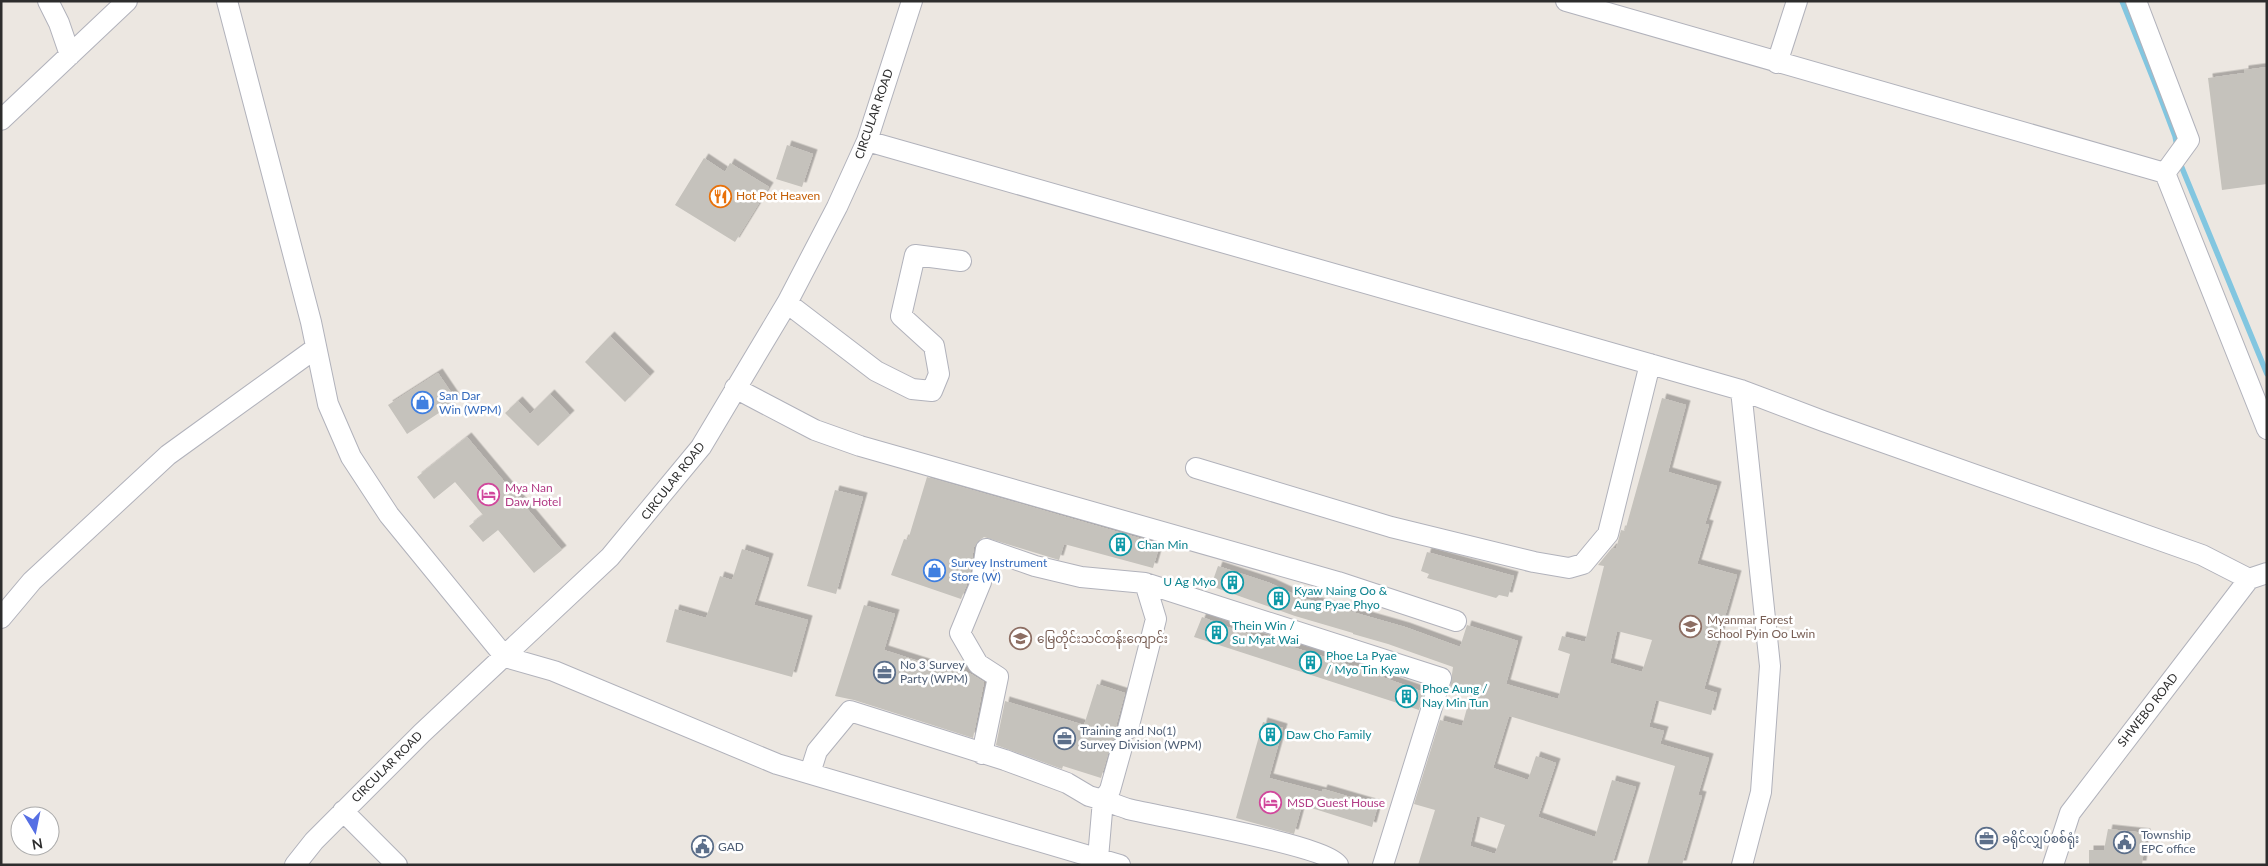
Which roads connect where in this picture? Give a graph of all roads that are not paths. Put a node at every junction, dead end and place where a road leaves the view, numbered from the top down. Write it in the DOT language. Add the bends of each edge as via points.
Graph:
graph roads {
  1 [pos="48,1"];
  2 [pos="127,1"];
  3 [pos="227,1"];
  4 [pos="912,1"];
  5 [pos="1566,1"];
  6 [pos="1797,1"];
  7 [pos="2136,1"];
  8 [pos="70,55"];
  9 [pos="1777,63"];
  10 [pos="1,120"];
  11 [pos="867,141"];
  12 [pos="2168,169"];
  13 [pos="961,261"];
  14 [pos="787,304"];
  15 [pos="316,348"];
  16 [pos="1650,364"];
  17 [pos="735,388"];
  18 [pos="1741,390"];
  19 [pos="2267,429"];
  20 [pos="1196,468"];
  21 [pos="2258,576"];
  22 [pos="1145,584"];
  23 [pos="1,618"];
  24 [pos="1456,621"];
  25 [pos="505,657"];
  26 [pos="982,754"];
  27 [pos="810,773"];
  28 [pos="1103,800"];
  29 [pos="343,812"];
  30 [pos="1098,858"];
  31 [pos="295,865"];
  32 [pos="397,865"];
  33 [pos="1120,865"];
  34 [pos="1338,865"];
  35 [pos="1383,865"];
  36 [pos="1742,865"];
  37 [pos="2053,865"];
  1 -- 8 [label="street"];
  2 -- 8 [label="street"];
  3 -- 15 [label="street"];
  4 -- 11 [label="street, CIRCULAR ROAD"];
  5 -- 9 [label="street"];
  6 -- 9 [label="street"];
  7 -- 12 [label="street" via="2189,140"];
  8 -- 10 [label="street"];
  9 -- 12 [label="street"];
  11 -- 14 [label="street, CIRCULAR ROAD" via="837,208"];
  11 -- 16 [label="street"];
  12 -- 19 [label="street"];
  13 -- 14 [label="street" via="915,255 901,316 934,346 939,374 932,391 912,389 876,372"];
  14 -- 17 [label="street, CIRCULAR ROAD"];
  15 -- 23 [label="street" via="168,455 32,581"];
  15 -- 25 [label="street" via="328,404 351,457 389,515"];
  16 -- 18 [label="street"];
  16 -- 20 [label="street" via="1608,534 1583,564 1569,568 1392,527"];
  17 -- 24 [label="street" via="815,430 860,446 1338,582"];
  17 -- 25 [label="street, CIRCULAR ROAD" via="701,446 648,514 610,557"];
  18 -- 21 [label="street"];
  18 -- 36 [label="street" via="1770,666 1761,792"];
  21 -- 37 [label="street, SHWEBO ROAD" via="2070,813"];
  22 -- 26 [label="street" via="1081,577 986,549 981,582 960,633 978,664 998,677"];
  22 -- 28 [label="street" via="1156,619 1110,790"];
  22 -- 35 [label="street" via="1441,678"];
  25 -- 27 [label="street" via="554,671 777,764"];
  25 -- 29 [label="street, CIRCULAR ROAD"];
  26 -- 27 [label="street" via="850,711 817,751"];
  26 -- 28 [label="street" via="1066,783"];
  27 -- 30 [label="street"];
  28 -- 30 [label="street"];
  28 -- 34 [label="street" via="1313,851"];
  29 -- 31 [label="street, CIRCULAR ROAD"];
  29 -- 32 [label="street"];
  30 -- 33 [label="street"];
}
